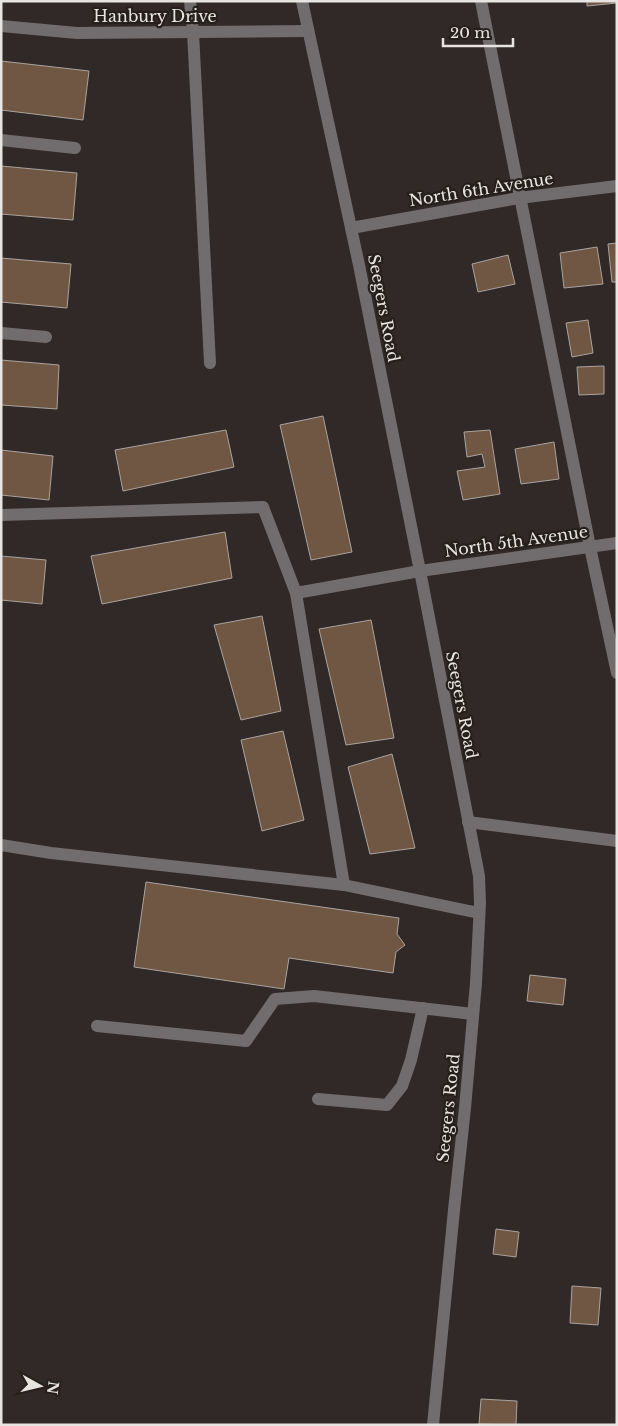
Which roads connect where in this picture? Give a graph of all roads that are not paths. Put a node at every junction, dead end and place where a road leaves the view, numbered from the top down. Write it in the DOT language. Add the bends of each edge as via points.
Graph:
graph roads {
  1 [pos="190,1"];
  2 [pos="302,1"];
  3 [pos="481,1"];
  4 [pos="1,26"];
  5 [pos="308,31"];
  6 [pos="193,32"];
  7 [pos="1,140"];
  8 [pos="75,148"];
  9 [pos="617,186"];
  10 [pos="519,198"];
  11 [pos="351,228"];
  12 [pos="1,333"];
  13 [pos="46,337"];
  14 [pos="210,362"];
  15 [pos="1,515"];
  16 [pos="617,543"];
  17 [pos="590,547"];
  18 [pos="420,571"];
  19 [pos="296,593"];
  20 [pos="617,673"];
  21 [pos="468,822"];
  22 [pos="617,841"];
  23 [pos="1,845"];
  24 [pos="344,885"];
  25 [pos="479,913"];
  26 [pos="423,1008"];
  27 [pos="473,1014"];
  28 [pos="97,1026"];
  29 [pos="318,1099"];
  30 [pos="433,1425"];
  1 -- 6 [label="street"];
  2 -- 5 [label="street, Seegers Road"];
  3 -- 10 [label="street"];
  4 -- 6 [label="street, Hanbury Drive" via="77,33"];
  5 -- 6 [label="street, Hanbury Drive"];
  5 -- 11 [label="street, Seegers Road"];
  6 -- 14 [label="street"];
  7 -- 8 [label="street"];
  9 -- 10 [label="street, North 6th Avenue"];
  10 -- 11 [label="street, North 6th Avenue"];
  10 -- 17 [label="street"];
  11 -- 18 [label="street, Seegers Road"];
  12 -- 13 [label="street"];
  15 -- 19 [label="street" via="263,507"];
  16 -- 17 [label="street, North 5th Avenue"];
  17 -- 18 [label="street, North 5th Avenue"];
  17 -- 20 [label="street"];
  18 -- 19 [label="street, North 5th Avenue"];
  18 -- 21 [label="street, Seegers Road"];
  19 -- 24 [label="street"];
  21 -- 22 [label="street"];
  21 -- 25 [label="street, Seegers Road" via="479,876"];
  23 -- 24 [label="street"];
  24 -- 25 [label="street"];
  25 -- 27 [label="street, Seegers Road"];
  26 -- 27 [label="street"];
  26 -- 28 [label="street" via="314,996 275,999 246,1041"];
  26 -- 29 [label="street" via="402,1086 387,1105"];
  27 -- 30 [label="street, Seegers Road"];
}
